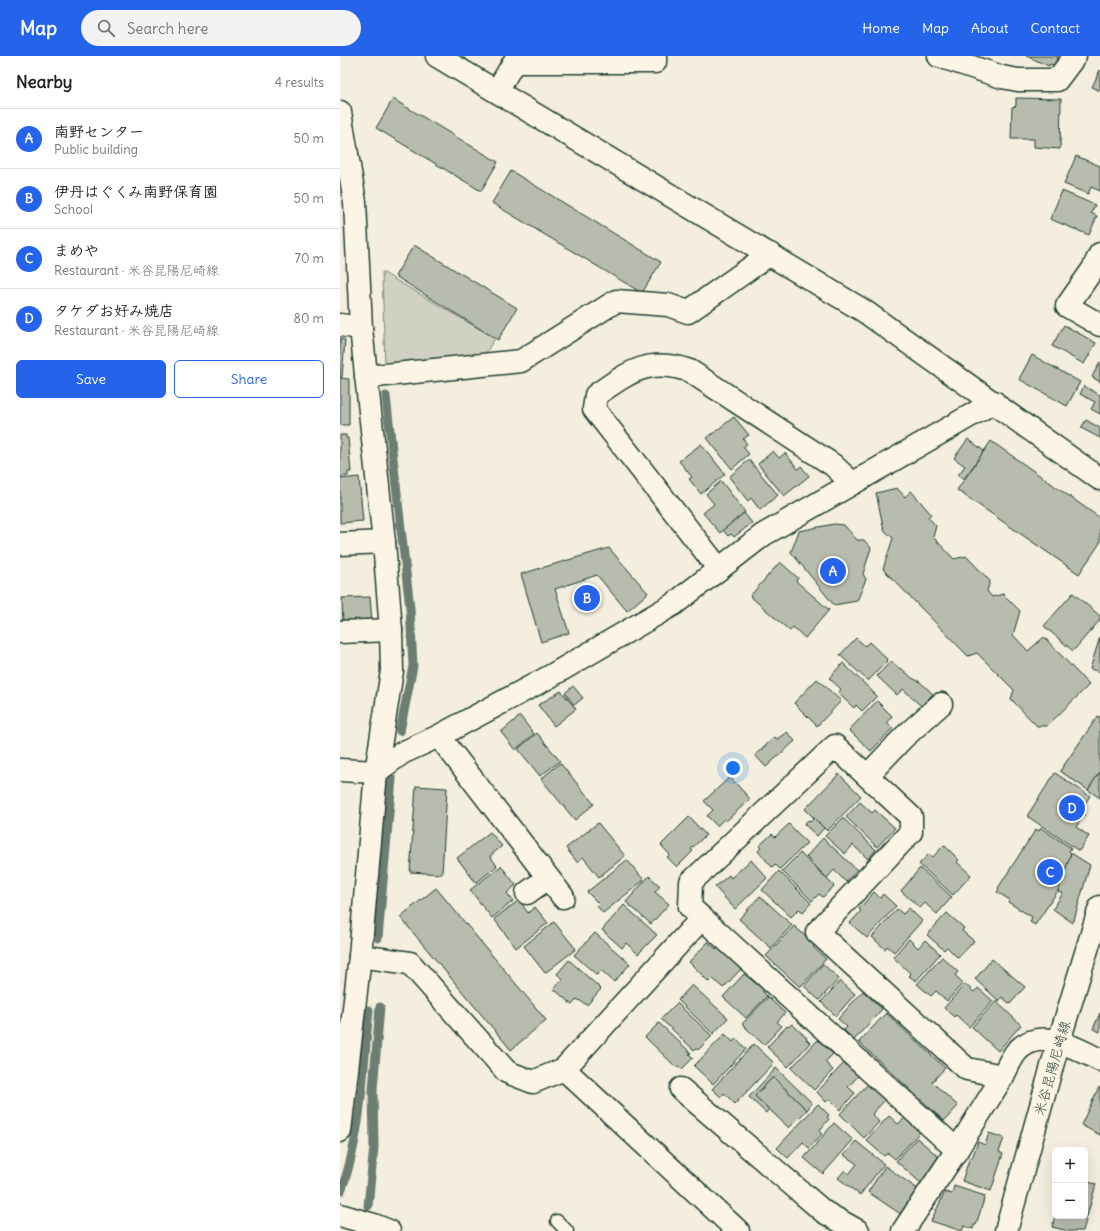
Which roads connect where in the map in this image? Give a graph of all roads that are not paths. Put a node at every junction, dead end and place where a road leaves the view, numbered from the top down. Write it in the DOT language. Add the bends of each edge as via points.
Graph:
graph roads {
  1 [pos="437,56"];
  2 [pos="655,56"];
  3 [pos="939,56"];
  4 [pos="1075,56"];
  5 [pos="497,91"];
  6 [pos="340,112"];
  7 [pos="348,202"];
  8 [pos="770,254"];
  9 [pos="1100,254"];
  10 [pos="1100,325"];
  11 [pos="350,326"];
  12 [pos="366,377"];
  13 [pos="994,402"];
  14 [pos="1100,479"];
  15 [pos="852,483"];
  16 [pos="384,542"];
  17 [pos="340,544"];
  18 [pos="719,569"];
  19 [pos="391,630"];
  20 [pos="340,632"];
  21 [pos="941,704"];
  22 [pos="439,736"];
  23 [pos="340,770"];
  24 [pos="376,772"];
  25 [pos="868,775"];
  26 [pos="548,878"];
  27 [pos="527,893"];
  28 [pos="563,897"];
  29 [pos="1099,910"];
  30 [pos="702,918"];
  31 [pos="360,956"];
  32 [pos="1059,1041"];
  33 [pos="1100,1060"];
  34 [pos="564,1069"];
  35 [pos="1003,1076"];
  36 [pos="681,1089"];
  37 [pos="340,1131"];
  38 [pos="957,1150"];
  39 [pos="340,1215"];
  40 [pos="558,1221"];
  41 [pos="389,1231"];
  42 [pos="567,1231"];
  43 [pos="738,1231"];
  44 [pos="858,1231"];
  45 [pos="903,1231"];
  46 [pos="1006,1231"];
  1 -- 5 [label="street"];
  2 -- 5 [label="street" via="656,62 514,62"];
  3 -- 4 [label="street" via="1002,77 1018,80 1057,80"];
  5 -- 8 [label="street"];
  6 -- 7 [label="street"];
  7 -- 11 [label="street"];
  8 -- 12 [label="street" via="688,312 668,306 616,301 521,361"];
  8 -- 13 [label="street" via="864,311"];
  9 -- 10 [label="street" via="1093,269 1066,306"];
  11 -- 12 [label="street"];
  12 -- 16 [label="street"];
  13 -- 14 [label="street"];
  13 -- 15 [label="street"];
  15 -- 18 [label="street" via="763,535"];
  15 -- 18 [label="street" via="833,465 698,375 681,368 663,365 645,367 628,373 596,395 594,409"];
  16 -- 17 [label="street"];
  16 -- 19 [label="street"];
  18 -- 22 [label="street" via="674,604 549,677"];
  19 -- 20 [label="street"];
  19 -- 24 [label="street" via="392,671"];
  21 -- 25 [label="street" via="903,738"];
  22 -- 24 [label="street" via="402,753"];
  22 -- 26 [label="street"];
  23 -- 24 [label="street"];
  24 -- 31 [label="street"];
  25 -- 30 [label="street" via="835,746 691,882 690,907"];
  25 -- 35 [label="street" via="911,817 911,832 818,932 967,1069"];
  26 -- 27 [label="street"];
  26 -- 28 [label="street"];
  29 -- 32 [label="street, 米谷昆陽尼崎線"];
  30 -- 34 [label="street"];
  30 -- 38 [label="street"];
  31 -- 34 [label="street" via="410,963 507,1072 533,1082"];
  31 -- 37 [label="street"];
  32 -- 33 [label="street"];
  32 -- 35 [label="street" via="1032,1040 1017,1052"];
  32 -- 46 [label="street, 米谷昆陽尼崎線"];
  34 -- 43 [label="street"];
  35 -- 38 [label="street"];
  36 -- 44 [label="street" via="824,1212"];
  38 -- 45 [label="street"];
  39 -- 41 [label="street"];
  40 -- 42 [label="lane"];
}
